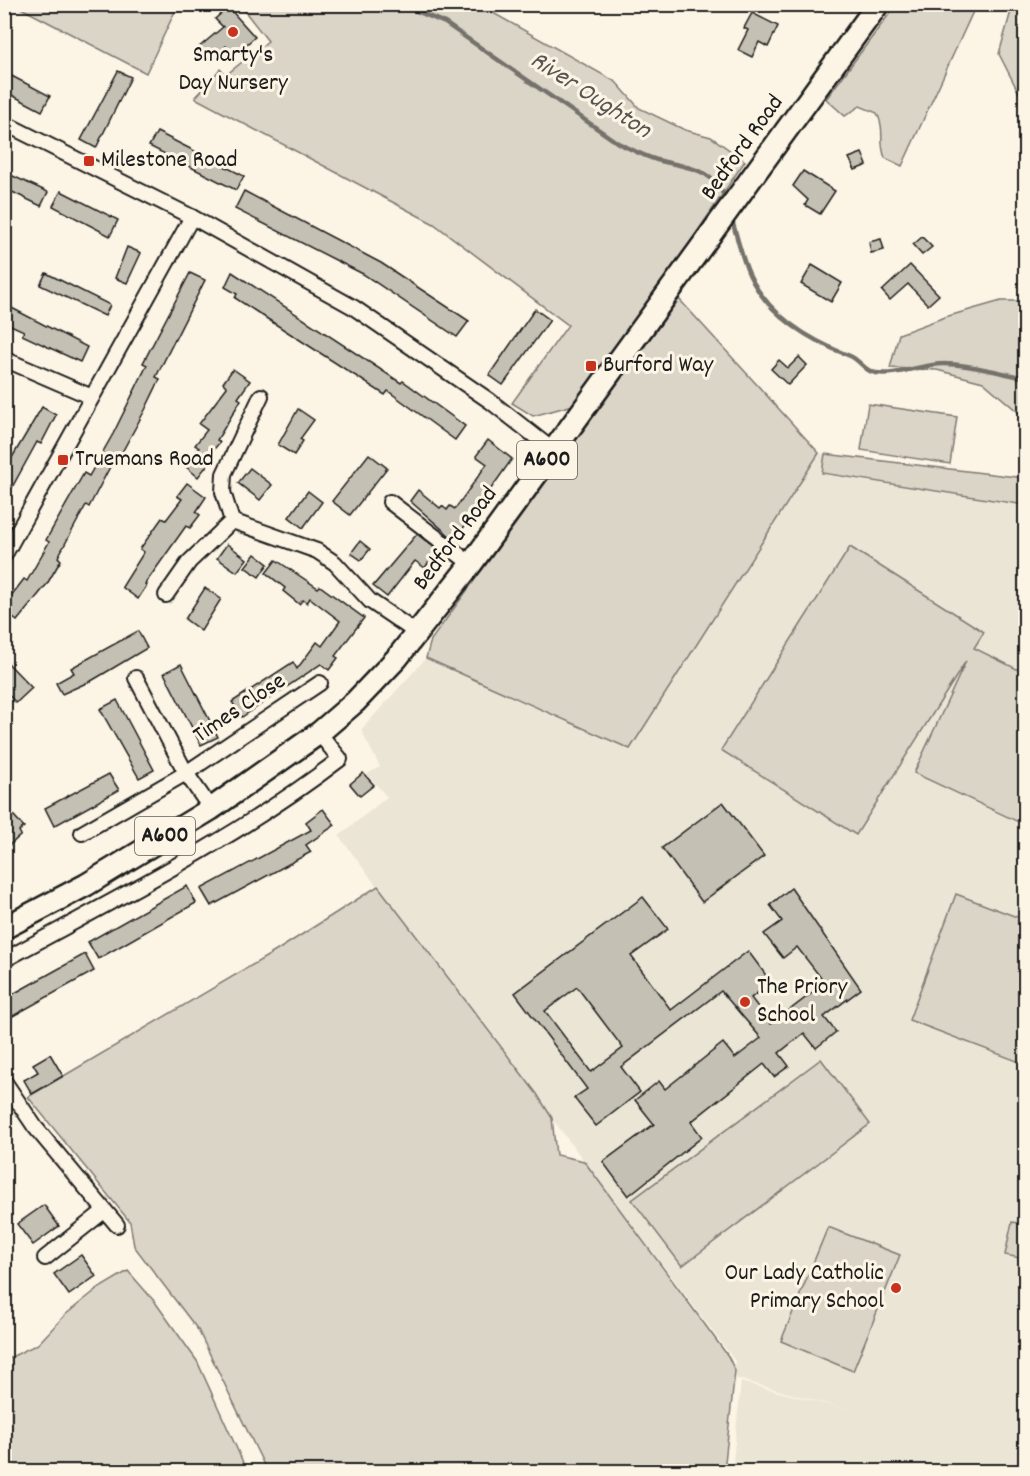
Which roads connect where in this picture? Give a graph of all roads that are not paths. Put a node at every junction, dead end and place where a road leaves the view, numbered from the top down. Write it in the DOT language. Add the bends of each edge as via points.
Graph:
graph roads {
  1 [pos="878,4"];
  2 [pos="4,123"];
  3 [pos="192,217"];
  4 [pos="4,359"];
  5 [pos="261,396"];
  6 [pos="92,397"];
  7 [pos="554,451"];
  8 [pos="390,502"];
  9 [pos="232,521"];
  10 [pos="4,556"];
  11 [pos="471,564"];
  12 [pos="166,595"];
  13 [pos="417,633"];
  14 [pos="136,678"];
  15 [pos="320,683"];
  16 [pos="319,733"];
  17 [pos="186,773"];
  18 [pos="211,809"];
  19 [pos="82,833"];
  20 [pos="4,928"];
  21 [pos="4,960"];
  22 [pos="4,1081"];
  23 [pos="8,1096"];
  24 [pos="104,1211"];
  25 [pos="117,1225"];
  26 [pos="45,1258"];
  1 -- 7 [label="main road, Bedford Road / A600"];
  2 -- 3 [label="street"];
  3 -- 6 [label="street"];
  3 -- 7 [label="street" via="353,307 490,401"];
  4 -- 6 [label="street"];
  5 -- 9 [label="street" via="224,474 223,492"];
  6 -- 10 [label="street"];
  7 -- 11 [label="main road, Bedford Road / A600"];
  8 -- 11 [label="street"];
  9 -- 12 [label="street" via="189,562"];
  9 -- 13 [label="street" via="317,551 335,563 370,601"];
  11 -- 13 [label="main road, Bedford Road / A600"];
  13 -- 16 [label="main road, Bedford Road / A600" via="355,702"];
  14 -- 17 [label="street, Times Close"];
  15 -- 17 [label="street, Times Close"];
  16 -- 18 [label="main road, Bedford Road / A600"];
  16 -- 21 [label="street" via="340,759 286,801"];
  17 -- 18 [label="street, Times Close"];
  17 -- 19 [label="street, Times Close"];
  18 -- 20 [label="main road, Bedford Road / A600" via="86,885"];
  22 -- 23 [label="street"];
  23 -- 24 [label="street"];
  24 -- 25 [label="street"];
  24 -- 26 [label="street"];
}
